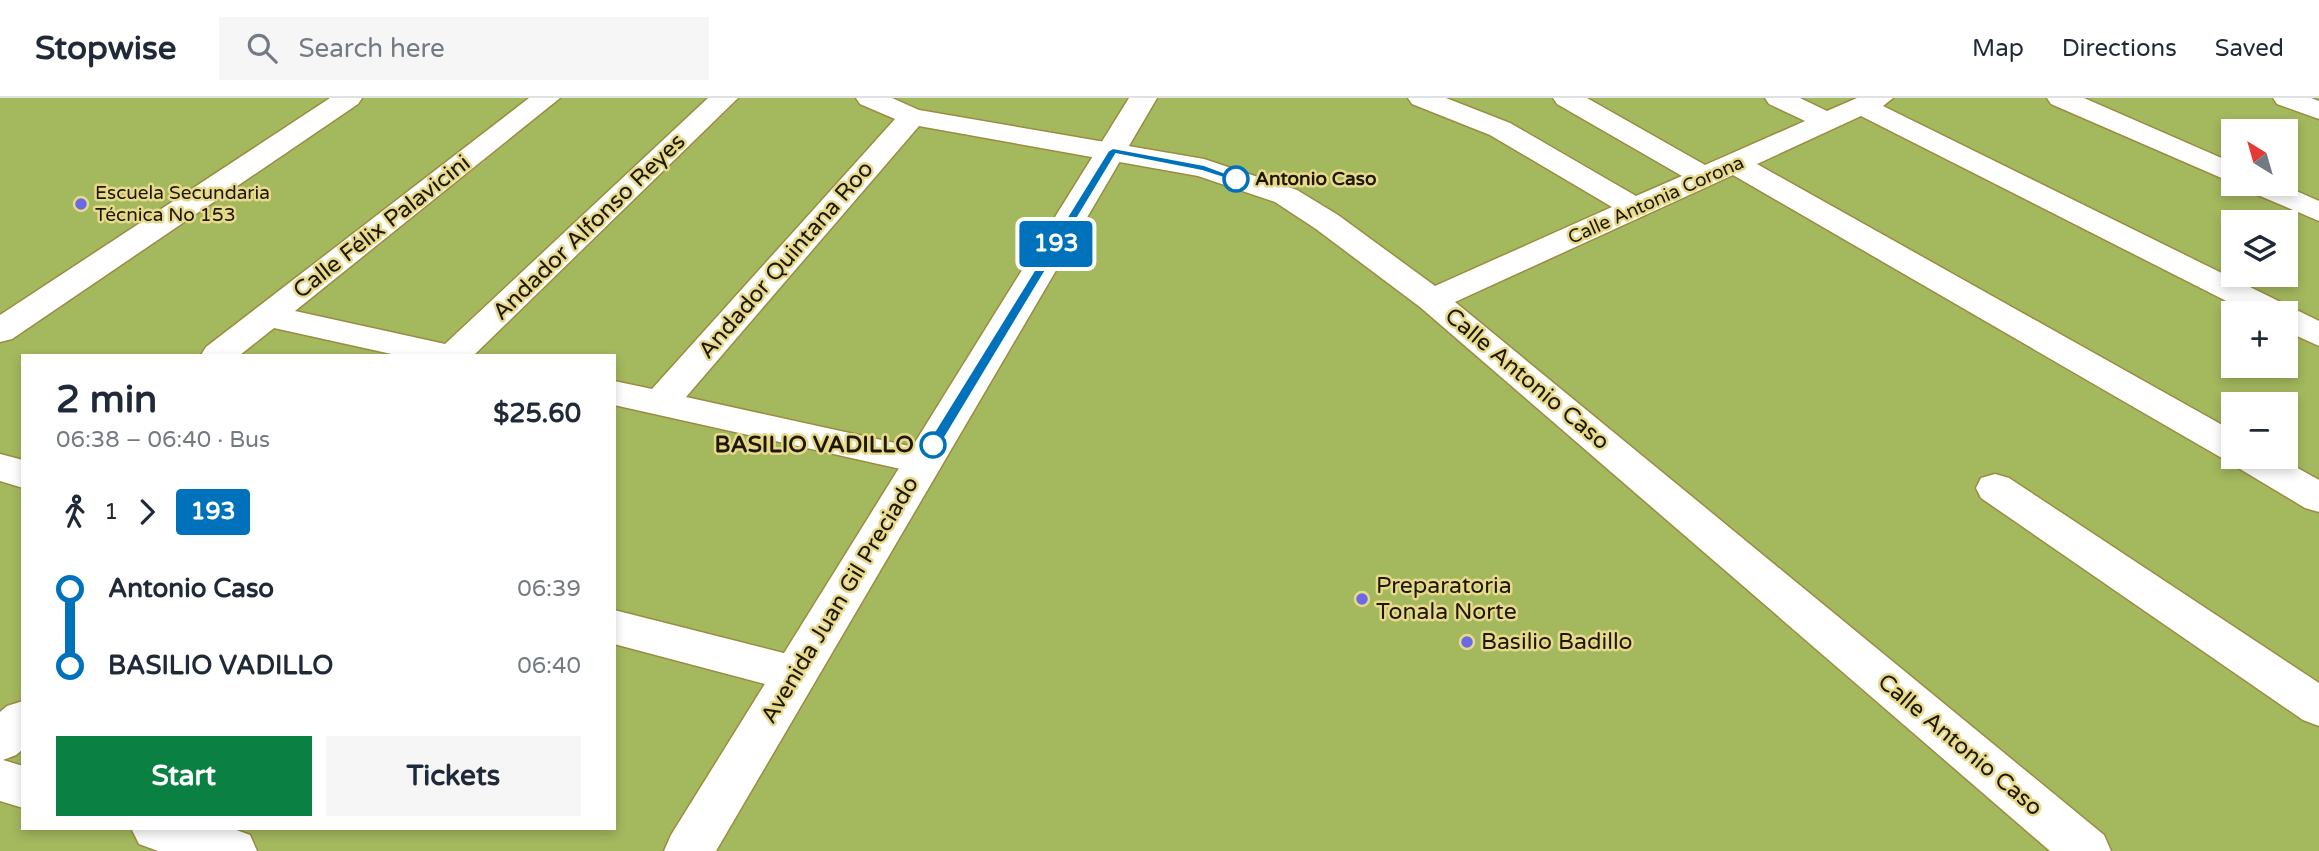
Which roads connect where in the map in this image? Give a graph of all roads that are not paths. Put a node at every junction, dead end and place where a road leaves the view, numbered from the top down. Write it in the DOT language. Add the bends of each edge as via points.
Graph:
graph roads {
  1 [pos="348,98"];
  2 [pos="546,98"];
  3 [pos="724,98"];
  4 [pos="870,98"];
  5 [pos="1143,98"];
  6 [pos="1422,98"];
  7 [pos="1567,98"];
  8 [pos="1779,98"];
  9 [pos="2061,98"];
  10 [pos="2287,98"];
  11 [pos="1870,102"];
  12 [pos="2319,111"];
  13 [pos="912,117"];
  14 [pos="1828,122"];
  15 [pos="1113,151"];
  16 [pos="1736,164"];
  17 [pos="2221,169"];
  18 [pos="1706,178"];
  19 [pos="2283,196"];
  20 [pos="1636,209"];
  21 [pos="2319,212"];
  22 [pos="1432,300"];
  23 [pos="2253,301"];
  24 [pos="268,317"];
  25 [pos="2298,324"];
  26 [pos="0,331"];
  27 [pos="2319,335"];
  28 [pos="425,353"];
  29 [pos="219,354"];
  30 [pos="455,354"];
  31 [pos="616,393"];
  32 [pos="660,403"];
  33 [pos="2221,441"];
  34 [pos="923,461"];
  35 [pos="0,467"];
  36 [pos="2269,469"];
  37 [pos="21,473"];
  38 [pos="1995,488"];
  39 [pos="2319,498"];
  40 [pos="616,628"];
  41 [pos="795,674"];
  42 [pos="2319,707"];
  43 [pos="21,722"];
  44 [pos="0,741"];
  45 [pos="0,780"];
  46 [pos="21,786"];
  47 [pos="163,830"];
  48 [pos="232,851"];
  49 [pos="689,851"];
  50 [pos="2087,851"];
  1 -- 26 [label="street"];
  2 -- 24 [label="street, Calle Félix Palavicini"];
  3 -- 30 [label="street, Andador Alfonso Reyes"];
  4 -- 13 [label="street, Calle Antonio Caso"];
  5 -- 15 [label="street, Avenida Juan Gil Preciado"];
  6 -- 20 [label="street" via="1500,129"];
  7 -- 18 [label="street"];
  8 -- 14 [label="street"];
  9 -- 17 [label="street"];
  10 -- 12 [label="street"];
  11 -- 14 [label="street, Calle Antonia Corona"];
  11 -- 23 [label="street"];
  13 -- 15 [label="street, Calle Antonio Caso"];
  13 -- 32 [label="street, Andador Quintana Roo"];
  14 -- 16 [label="street, Calle Antonia Corona"];
  15 -- 22 [label="street, Calle Antonio Caso" via="1204,168 1286,196"];
  15 -- 34 [label="street, Avenida Juan Gil Preciado"];
  16 -- 18 [label="street, Calle Antonia Corona"];
  16 -- 33 [label="street"];
  18 -- 20 [label="street, Calle Antonia Corona"];
  19 -- 21 [label="street"];
  20 -- 22 [label="street, Calle Antonia Corona"];
  22 -- 50 [label="street, Calle Antonio Caso"];
  24 -- 28 [label="street"];
  24 -- 29 [label="street, Calle Félix Palavicini"];
  25 -- 27 [label="street"];
  31 -- 32 [label="street"];
  32 -- 34 [label="street"];
  34 -- 41 [label="street, Avenida Juan Gil Preciado"];
  35 -- 37 [label="street"];
  36 -- 39 [label="street"];
  38 -- 42 [label="street"];
  40 -- 41 [label="street"];
  41 -- 49 [label="street, Avenida Juan Gil Preciado"];
  43 -- 44 [label="street"];
  45 -- 46 [label="street"];
  47 -- 48 [label="street"];
}
